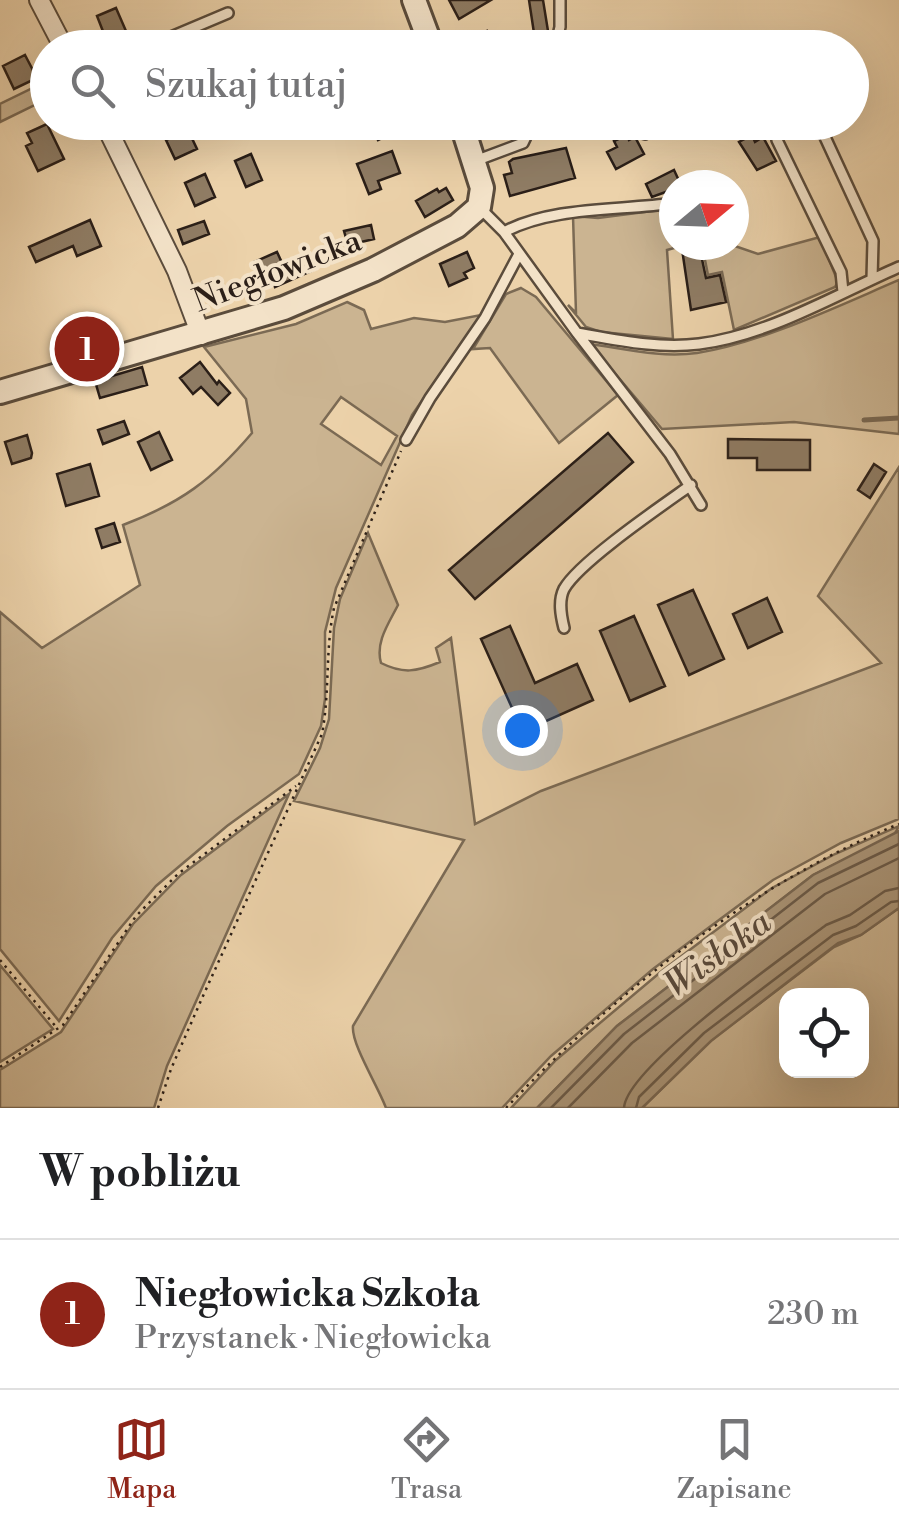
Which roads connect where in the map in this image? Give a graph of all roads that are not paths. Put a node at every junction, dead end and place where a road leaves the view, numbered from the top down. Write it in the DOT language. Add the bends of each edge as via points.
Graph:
graph roads {
  1 [pos="39,0"];
  2 [pos="414,0"];
  3 [pos="560,0"];
  4 [pos="228,13"];
  5 [pos="55,30"];
  6 [pos="188,30"];
  7 [pos="425,30"];
  8 [pos="558,30"];
  9 [pos="113,140"];
  10 [pos="467,140"];
  11 [pos="524,140"];
  12 [pos="777,140"];
  13 [pos="826,140"];
  14 [pos="475,161"];
  15 [pos="659,205"];
  16 [pos="479,208"];
  17 [pos="504,232"];
  18 [pos="518,254"];
  19 [pos="899,267"];
  20 [pos="872,278"];
  21 [pos="844,292"];
  22 [pos="577,333"];
  23 [pos="201,334"];
  24 [pos="0,392"];
  25 [pos="406,440"];
  26 [pos="691,484"];
  27 [pos="701,504"];
  28 [pos="564,628"];
  1 -- 5 [label="street"];
  2 -- 7 [label="street"];
  3 -- 8 [label="lane"];
  4 -- 6 [label="lane"];
  9 -- 23 [label="street" via="178,271"];
  10 -- 14 [label="street"];
  11 -- 14 [label="lane"];
  12 -- 21 [label="lane" via="841,272"];
  13 -- 20 [label="lane" via="873,242"];
  14 -- 16 [label="street"];
  15 -- 17 [label="lane" via="565,212"];
  16 -- 17 [label="lane"];
  16 -- 23 [label="street, Niegłowicka" via="458,226 322,294"];
  17 -- 18 [label="lane"];
  18 -- 22 [label="lane"];
  18 -- 25 [label="lane" via="486,318"];
  19 -- 20 [label="lane"];
  20 -- 21 [label="lane"];
  21 -- 22 [label="lane" via="747,333 697,344"];
  22 -- 26 [label="lane"];
  23 -- 24 [label="street, Niegłowicka"];
  26 -- 27 [label="lane"];
  26 -- 28 [label="lane" via="572,580 562,599"];
}
